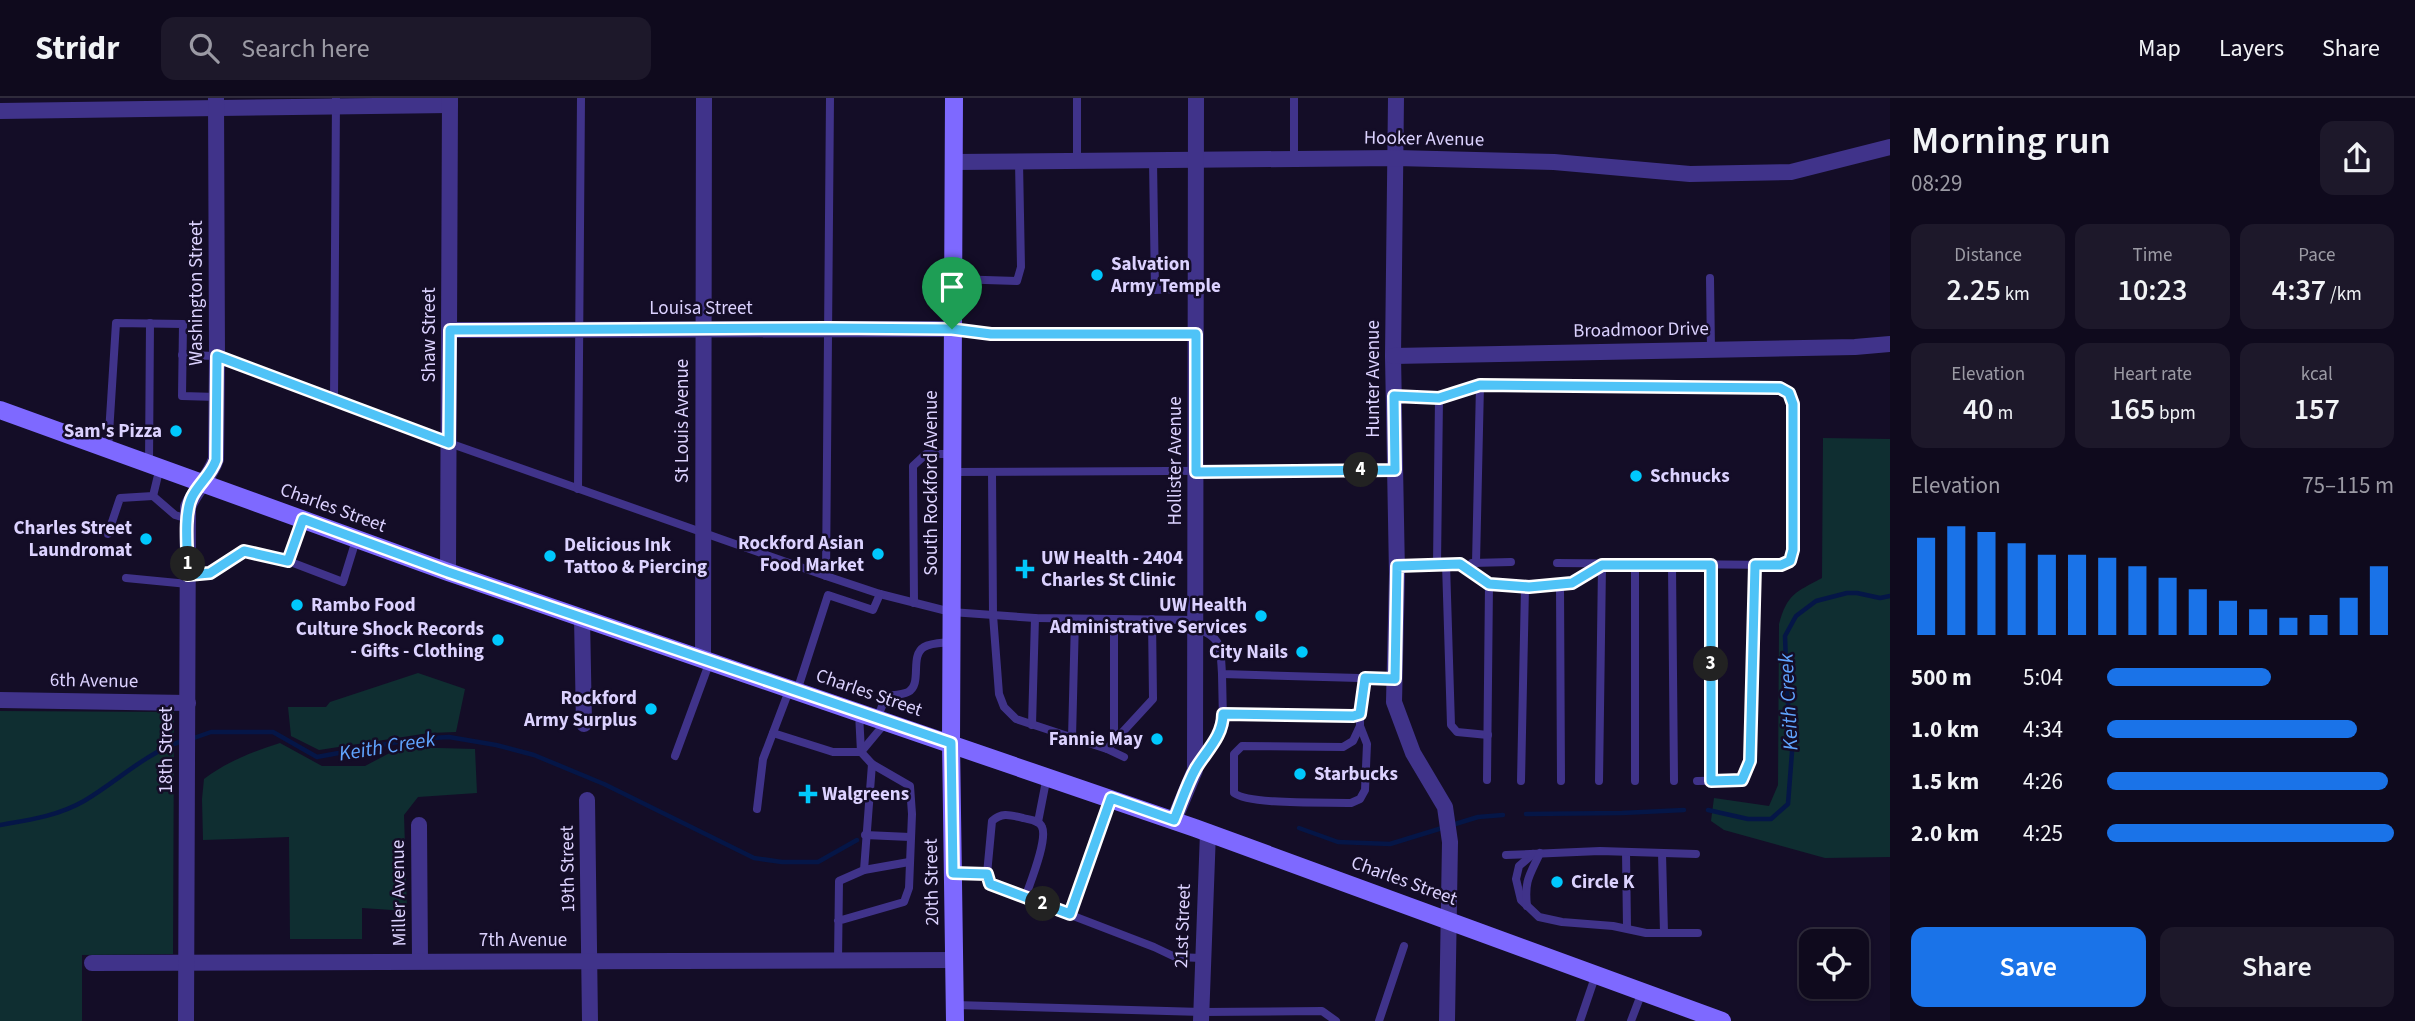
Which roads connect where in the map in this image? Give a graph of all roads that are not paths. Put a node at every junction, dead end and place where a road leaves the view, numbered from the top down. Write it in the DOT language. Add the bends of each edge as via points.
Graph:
graph roads {
  1 [pos="581,98"];
  2 [pos="704,98"];
  3 [pos="830,98"];
  4 [pos="954,98"];
  5 [pos="1077,98"];
  6 [pos="1196,98"];
  7 [pos="1294,98"];
  8 [pos="1396,98"];
  9 [pos="336,102"];
  10 [pos="450,102"];
  11 [pos="216,103"];
  12 [pos="0,111"];
  13 [pos="1890,147"];
  14 [pos="1396,158"];
  15 [pos="1294,160"];
  16 [pos="1153,161"];
  17 [pos="1196,161"];
  18 [pos="954,162"];
  19 [pos="1020,162"];
  20 [pos="1077,162"];
  21 [pos="1710,278"];
  22 [pos="953,279"];
  23 [pos="1196,288"];
  24 [pos="150,323"];
  25 [pos="827,328"];
  26 [pos="952,329"];
  27 [pos="450,330"];
  28 [pos="581,330"];
  29 [pos="703,330"];
  30 [pos="1196,334"];
  31 [pos="1890,344"];
  32 [pos="1711,350"];
  33 [pos="182,355"];
  34 [pos="217,356"];
  35 [pos="1393,356"];
  36 [pos="1480,385"];
  37 [pos="1394,396"];
  38 [pos="217,397"];
  39 [pos="1439,398"];
  40 [pos="334,400"];
  41 [pos="0,410"];
  42 [pos="449,443"];
  43 [pos="108,449"];
  44 [pos="952,453"];
  45 [pos="154,465"];
  46 [pos="1395,470"];
  47 [pos="952,472"];
  48 [pos="992,472"];
  49 [pos="1196,472"];
  50 [pos="202,483"];
  51 [pos="578,489"];
  52 [pos="153,496"];
  53 [pos="188,519"];
  54 [pos="303,519"];
  55 [pos="703,533"];
  56 [pos="108,534"];
  57 [pos="356,539"];
  58 [pos="288,561"];
  59 [pos="1511,562"];
  60 [pos="1476,563"];
  61 [pos="1557,563"];
  62 [pos="1442,564"];
  63 [pos="1460,564"];
  64 [pos="1602,565"];
  65 [pos="1635,565"];
  66 [pos="1672,565"];
  67 [pos="1711,565"];
  68 [pos="1755,565"];
  69 [pos="1397,566"];
  70 [pos="448,572"];
  71 [pos="826,576"];
  72 [pos="126,578"];
  73 [pos="188,579"];
  74 [pos="1489,584"];
  75 [pos="1560,585"];
  76 [pos="1525,587"];
  77 [pos="880,594"];
  78 [pos="914,603"];
  79 [pos="951,612"];
  80 [pos="993,615"];
  81 [pos="582,618"];
  82 [pos="1035,618"];
  83 [pos="1075,619"];
  84 [pos="1152,619"];
  85 [pos="1114,620"];
  86 [pos="1195,624"];
  87 [pos="951,642"];
  88 [pos="706,660"];
  89 [pos="1222,674"];
  90 [pos="1365,678"];
  91 [pos="1395,679"];
  92 [pos="793,689"];
  93 [pos="0,700"];
  94 [pos="188,703"];
  95 [pos="859,713"];
  96 [pos="1223,714"];
  97 [pos="1360,714"];
  98 [pos="882,720"];
  99 [pos="583,724"];
  100 [pos="1032,725"];
  101 [pos="1360,726"];
  102 [pos="773,733"];
  103 [pos="1488,735"];
  104 [pos="1072,738"];
  105 [pos="1114,742"];
  106 [pos="951,743"];
  107 [pos="1107,749"];
  108 [pos="861,752"];
  109 [pos="675,756"];
  110 [pos="1124,757"];
  111 [pos="872,764"];
  112 [pos="1195,770"];
  113 [pos="1047,776"];
  114 [pos="1487,780"];
  115 [pos="1521,781"];
  116 [pos="1561,781"];
  117 [pos="1599,781"];
  118 [pos="1635,781"];
  119 [pos="1674,781"];
  120 [pos="1697,781"];
  121 [pos="1711,781"];
  122 [pos="1111,798"];
  123 [pos="587,800"];
  124 [pos="757,808"];
  125 [pos="1174,820"];
  126 [pos="1038,821"];
  127 [pos="419,825"];
  128 [pos="1208,832"];
  129 [pos="865,835"];
  130 [pos="910,837"];
  131 [pos="1626,852"];
  132 [pos="1662,853"];
  133 [pos="1536,854"];
  134 [pos="1696,854"];
  135 [pos="1506,855"];
  136 [pos="909,862"];
  137 [pos="864,870"];
  138 [pos="953,873"];
  139 [pos="987,874"];
  140 [pos="1025,898"];
  141 [pos="1070,914"];
  142 [pos="1447,919"];
  143 [pos="838,921"];
  144 [pos="1627,928"];
  145 [pos="1664,933"];
  146 [pos="1698,933"];
  147 [pos="1404,946"];
  148 [pos="1202,958"];
  149 [pos="838,960"];
  150 [pos="955,960"];
  151 [pos="420,961"];
  152 [pos="590,961"];
  153 [pos="92,963"];
  154 [pos="186,963"];
  155 [pos="1596,974"];
  156 [pos="1642,992"];
  157 [pos="955,1013"];
  158 [pos="1694,1016"];
  159 [pos="1201,1017"];
  160 [pos="186,1021"];
  161 [pos="590,1021"];
  162 [pos="1336,1021"];
  163 [pos="1379,1021"];
  164 [pos="1447,1021"];
  165 [pos="1580,1021"];
  166 [pos="1631,1021"];
  167 [pos="1722,1021"];
  1 -- 28 [label="lane"];
  2 -- 29 [label="street, St Louis Avenue"];
  3 -- 25 [label="lane"];
  4 -- 18 [label="main road, South Rockford Avenue"];
  5 -- 20 [label="lane"];
  6 -- 17 [label="street, Hollister Avenue"];
  7 -- 15 [label="lane"];
  8 -- 14 [label="street, Hunter Avenue"];
  9 -- 10 [label="street"];
  9 -- 11 [label="street"];
  9 -- 40 [label="lane"];
  10 -- 27 [label="street, Shaw Street"];
  11 -- 12 [label="street"];
  11 -- 34 [label="street, Washington Street"];
  13 -- 14 [label="street, Hooker Avenue" via="1778,173 1690,174 1554,162"];
  14 -- 15 [label="street, Hooker Avenue"];
  14 -- 35 [label="street, Hunter Avenue"];
  15 -- 17 [label="street, Hooker Avenue"];
  16 -- 17 [label="street, Hooker Avenue"];
  16 -- 20 [label="street, Hooker Avenue"];
  16 -- 23 [label="lane" via="1155,290"];
  17 -- 23 [label="street, Hollister Avenue"];
  18 -- 19 [label="street, Hooker Avenue"];
  18 -- 22 [label="main road, South Rockford Avenue"];
  19 -- 20 [label="street, Hooker Avenue"];
  19 -- 22 [label="lane" via="1021,267 1017,281"];
  21 -- 32 [label="lane"];
  22 -- 26 [label="main road, South Rockford Avenue"];
  23 -- 30 [label="street, Hollister Avenue"];
  24 -- 33 [label="lane" via="183,324"];
  24 -- 43 [label="lane" via="116,323"];
  24 -- 45 [label="lane"];
  25 -- 26 [label="street, Louisa Street"];
  25 -- 29 [label="street, Louisa Street"];
  25 -- 71 [label="lane"];
  26 -- 30 [label="lane" via="991,334"];
  26 -- 44 [label="main road, South Rockford Avenue"];
  27 -- 28 [label="street, Louisa Street"];
  27 -- 42 [label="street, Shaw Street"];
  28 -- 29 [label="street, Louisa Street"];
  28 -- 51 [label="lane"];
  29 -- 55 [label="street, St Louis Avenue"];
  30 -- 49 [label="street, Hollister Avenue"];
  31 -- 32 [label="street, Broadmoor Drive"];
  32 -- 35 [label="street, Broadmoor Drive"];
  33 -- 34 [label="lane"];
  33 -- 38 [label="lane" via="182,396"];
  34 -- 38 [label="street, Washington Street"];
  34 -- 40 [label="lane"];
  35 -- 37 [label="street, Hunter Avenue"];
  36 -- 39 [label="lane"];
  36 -- 60 [label="lane"];
  36 -- 68 [label="lane" via="1780,388 1789,393 1793,404 1793,550 1790,561 1781,565"];
  37 -- 39 [label="lane"];
  37 -- 46 [label="street, Hunter Avenue"];
  38 -- 50 [label="street, Washington Street" via="216,460"];
  39 -- 62 [label="lane"];
  40 -- 42 [label="lane"];
  41 -- 43 [label="main road, Charles Street"];
  42 -- 51 [label="lane"];
  42 -- 70 [label="street, Shaw Street"];
  43 -- 45 [label="main road, Charles Street"];
  44 -- 47 [label="main road, South Rockford Avenue"];
  44 -- 78 [label="lane" via="926,454 913,466"];
  45 -- 50 [label="main road, Charles Street"];
  45 -- 52 [label="lane"];
  46 -- 49 [label="lane"];
  46 -- 69 [label="street, Hunter Avenue"];
  47 -- 48 [label="lane"];
  47 -- 79 [label="main road, South Rockford Avenue"];
  48 -- 49 [label="lane"];
  48 -- 80 [label="lane"];
  49 -- 86 [label="street, Hollister Avenue"];
  50 -- 53 [label="street, 18th Street" via="190,500"];
  50 -- 54 [label="main road, Charles Street"];
  51 -- 55 [label="lane"];
  52 -- 53 [label="lane" via="175,515"];
  52 -- 56 [label="lane" via="120,498"];
  53 -- 73 [label="street, 18th Street"];
  54 -- 57 [label="main road, Charles Street"];
  54 -- 58 [label="lane"];
  55 -- 71 [label="lane"];
  55 -- 88 [label="street, St Louis Avenue"];
  57 -- 58 [label="lane" via="343,582"];
  57 -- 70 [label="main road, Charles Street"];
  58 -- 73 [label="lane" via="244,551 210,573"];
  59 -- 60 [label="lane"];
  60 -- 63 [label="lane"];
  61 -- 64 [label="lane"];
  62 -- 63 [label="lane"];
  62 -- 69 [label="lane"];
  62 -- 103 [label="lane" via="1451,725 1457,732"];
  63 -- 74 [label="lane"];
  64 -- 65 [label="lane"];
  64 -- 75 [label="lane"];
  64 -- 117 [label="lane"];
  65 -- 66 [label="lane"];
  65 -- 118 [label="lane"];
  66 -- 67 [label="lane"];
  66 -- 119 [label="lane"];
  67 -- 68 [label="lane"];
  67 -- 121 [label="lane"];
  68 -- 121 [label="lane" via="1750,761 1742,780"];
  69 -- 91 [label="street, Hunter Avenue"];
  70 -- 81 [label="main road, Charles Street"];
  71 -- 77 [label="lane"];
  72 -- 73 [label="lane"];
  73 -- 94 [label="street, 18th Street"];
  74 -- 76 [label="lane"];
  74 -- 103 [label="lane"];
  75 -- 76 [label="lane"];
  75 -- 116 [label="lane"];
  76 -- 115 [label="lane"];
  77 -- 78 [label="lane"];
  77 -- 92 [label="lane" via="873,610 828,595"];
  78 -- 79 [label="lane"];
  79 -- 80 [label="lane"];
  79 -- 87 [label="main road, South Rockford Avenue"];
  80 -- 82 [label="lane"];
  80 -- 100 [label="lane" via="999,694 1016,719"];
  81 -- 88 [label="main road, Charles Street"];
  81 -- 99 [label="street"];
  82 -- 83 [label="lane"];
  82 -- 100 [label="lane"];
  83 -- 85 [label="lane"];
  83 -- 104 [label="lane"];
  84 -- 85 [label="lane"];
  84 -- 86 [label="lane"];
  84 -- 105 [label="lane" via="1153,699"];
  85 -- 105 [label="lane"];
  86 -- 89 [label="lane" via="1213,635 1220,647"];
  86 -- 112 [label="street, Hollister Avenue"];
  87 -- 98 [label="lane" via="924,647 916,661 913,687 907,693 886,696"];
  87 -- 106 [label="main road, South Rockford Avenue"];
  88 -- 92 [label="main road, Charles Street"];
  88 -- 109 [label="lane"];
  89 -- 90 [label="lane"];
  89 -- 96 [label="lane"];
  90 -- 91 [label="lane"];
  90 -- 97 [label="lane"];
  91 -- 142 [label="street, Hunter Avenue" via="1394,702 1413,753 1445,807 1450,842"];
  92 -- 95 [label="main road, Charles Street"];
  92 -- 102 [label="lane"];
  93 -- 94 [label="street, 6th Avenue"];
  94 -- 154 [label="street, 18th Street"];
  95 -- 98 [label="main road, Charles Street"];
  95 -- 108 [label="lane"];
  96 -- 97 [label="lane"];
  96 -- 112 [label="lane" via="1217,740"];
  97 -- 101 [label="lane"];
  98 -- 106 [label="main road, Charles Street"];
  98 -- 108 [label="lane"];
  100 -- 104 [label="lane"];
  101 -- 101 [label="lane" via="1353,741 1343,747 1242,746 1234,754 1234,793 1241,798 1270,800 1351,803 1360,799 1365,790 1367,744"];
  102 -- 108 [label="lane" via="833,752"];
  102 -- 124 [label="lane" via="763,759"];
  103 -- 114 [label="lane"];
  104 -- 107 [label="lane"];
  105 -- 107 [label="lane"];
  106 -- 113 [label="main road, Charles Street"];
  106 -- 138 [label="main road, 20th Street"];
  107 -- 110 [label="lane"];
  108 -- 111 [label="lane"];
  111 -- 129 [label="lane"];
  111 -- 130 [label="lane" via="910,786"];
  112 -- 125 [label="street, Hollister Avenue"];
  113 -- 122 [label="main road, Charles Street"];
  113 -- 126 [label="lane"];
  120 -- 121 [label="lane"];
  122 -- 125 [label="main road, Charles Street"];
  122 -- 141 [label="lane"];
  123 -- 152 [label="street, 19th Street"];
  125 -- 128 [label="main road, Charles Street"];
  126 -- 139 [label="lane" via="1008,814 992,821"];
  126 -- 140 [label="lane" via="1043,841"];
  127 -- 151 [label="street, Miller Avenue"];
  128 -- 142 [label="main road, Charles Street"];
  128 -- 148 [label="street, 21st Street"];
  129 -- 130 [label="lane"];
  129 -- 137 [label="lane"];
  130 -- 136 [label="lane"];
  131 -- 132 [label="lane"];
  131 -- 133 [label="lane"];
  131 -- 144 [label="lane"];
  132 -- 134 [label="lane"];
  132 -- 145 [label="lane"];
  133 -- 135 [label="lane"];
  133 -- 144 [label="lane" via="1525,885 1527,906 1539,917"];
  136 -- 137 [label="lane"];
  136 -- 143 [label="lane" via="904,902"];
  137 -- 143 [label="lane" via="839,881"];
  138 -- 139 [label="lane"];
  138 -- 150 [label="main road, 20th Street"];
  139 -- 140 [label="lane" via="990,884"];
  140 -- 141 [label="lane"];
  141 -- 148 [label="lane" via="1175,957"];
  142 -- 155 [label="main road, Charles Street"];
  142 -- 164 [label="street"];
  143 -- 149 [label="lane"];
  144 -- 145 [label="lane"];
  145 -- 146 [label="lane"];
  147 -- 163 [label="lane"];
  148 -- 159 [label="street, 21st Street"];
  149 -- 150 [label="street, 7th Avenue"];
  149 -- 152 [label="street, 7th Avenue"];
  150 -- 157 [label="main road, 20th Street"];
  151 -- 152 [label="street, 7th Avenue"];
  151 -- 154 [label="street, 7th Avenue"];
  152 -- 161 [label="street, 19th Street"];
  153 -- 154 [label="street, 7th Avenue"];
  154 -- 160 [label="street, 18th Street"];
  155 -- 156 [label="main road, Charles Street"];
  155 -- 165 [label="lane"];
  156 -- 158 [label="main road, Charles Street"];
  156 -- 166 [label="lane"];
  157 -- 159 [label="lane"];
  158 -- 167 [label="main road, Charles Street"];
  159 -- 162 [label="lane" via="1322,1011"];
}
